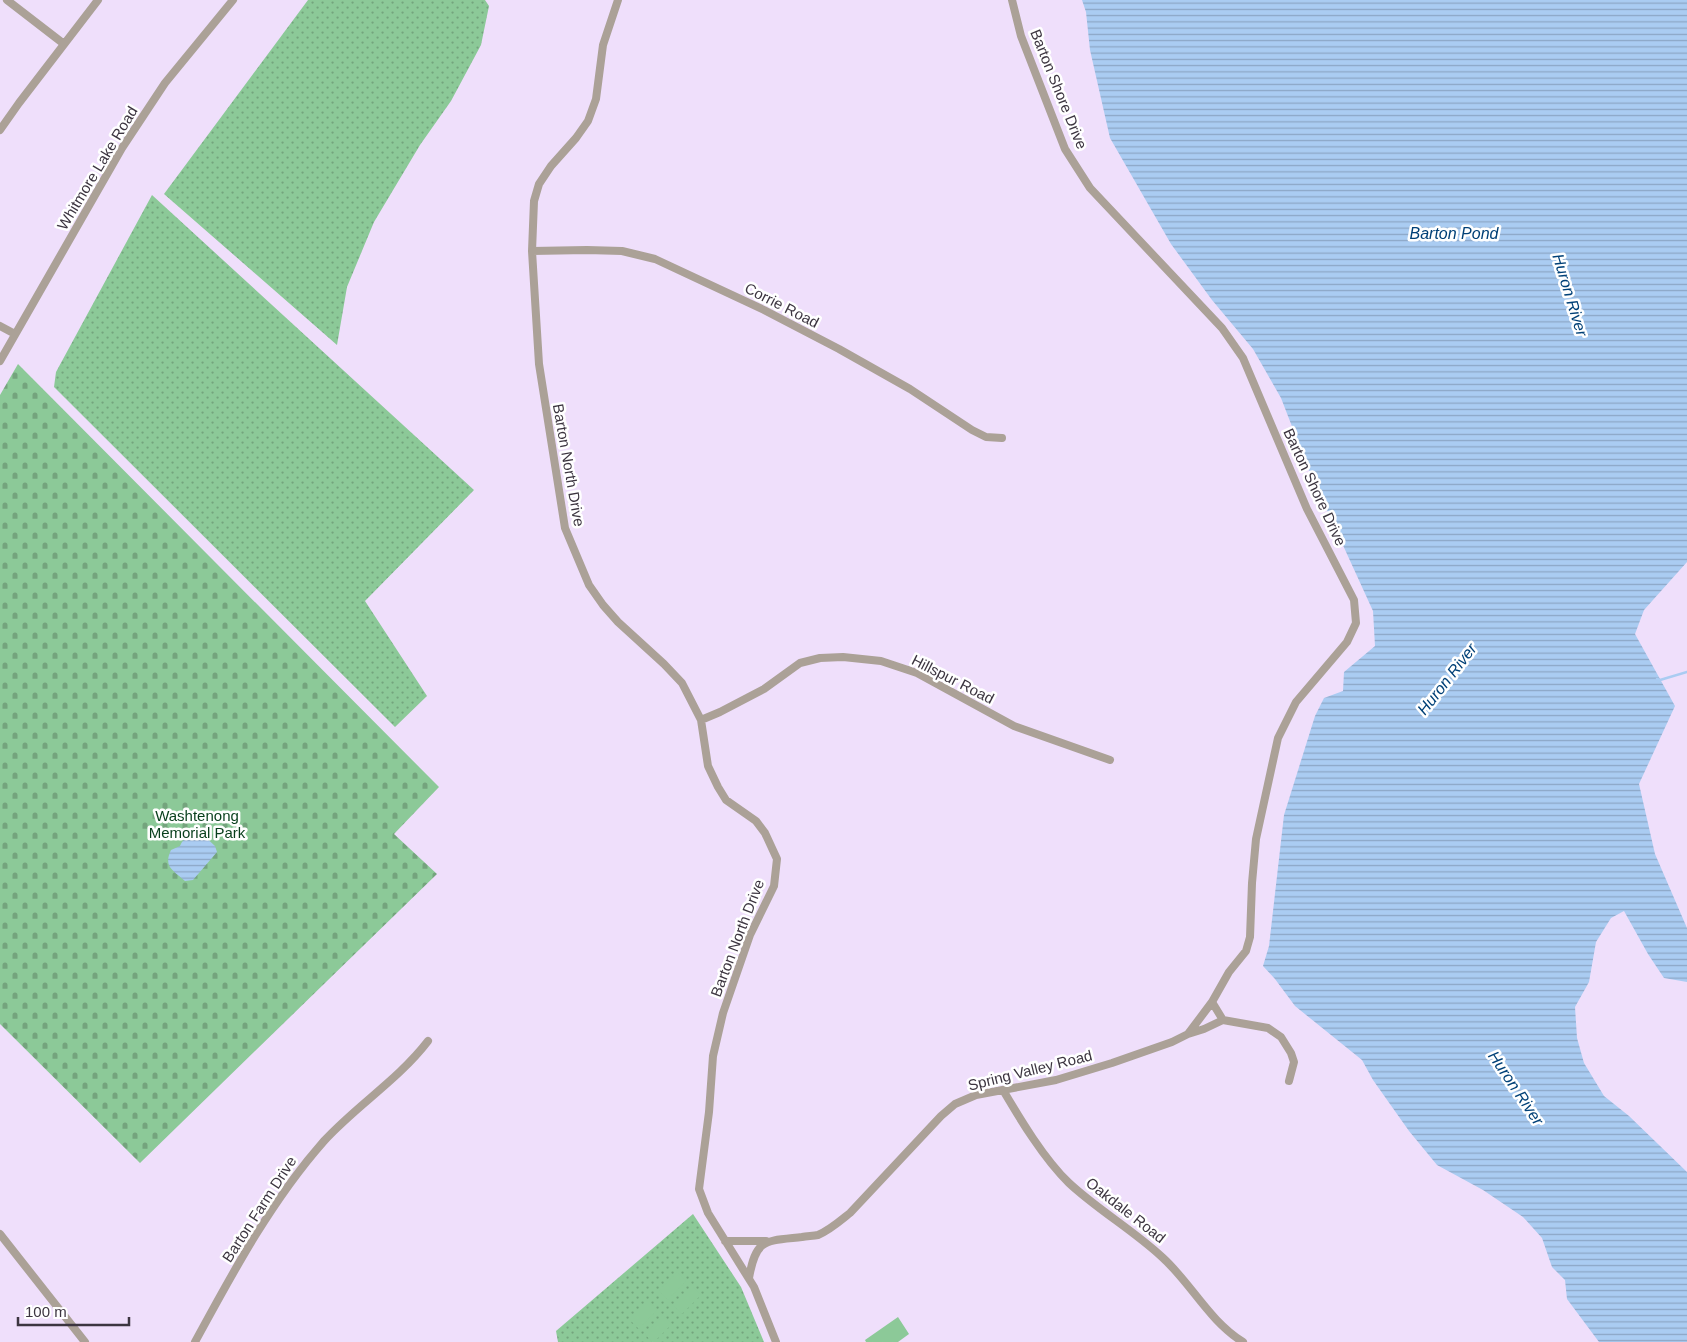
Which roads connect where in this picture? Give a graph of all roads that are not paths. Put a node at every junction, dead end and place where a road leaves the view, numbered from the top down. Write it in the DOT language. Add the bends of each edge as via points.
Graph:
graph roads {
  1 [pos="7,0"];
  2 [pos="98,0"];
  3 [pos="233,0"];
  4 [pos="618,0"];
  5 [pos="1012,0"];
  6 [pos="64,44"];
  7 [pos="0,130"];
  8 [pos="532,251"];
  9 [pos="0,326"];
  10 [pos="16,334"];
  11 [pos="0,361"];
  12 [pos="1002,438"];
  13 [pos="701,720"];
  14 [pos="1110,760"];
  15 [pos="1212,1002"];
  16 [pos="1222,1020"];
  17 [pos="1188,1034"];
  18 [pos="428,1041"];
  19 [pos="1289,1081"];
  20 [pos="1003,1090"];
  21 [pos="0,1234"];
  22 [pos="725,1241"];
  23 [pos="766,1242"];
  24 [pos="749,1278"];
  25 [pos="85,1342"];
  26 [pos="195,1342"];
  27 [pos="776,1342"];
  28 [pos="1243,1342"];
  1 -- 6 [label="street"];
  2 -- 6 [label="street"];
  3 -- 10 [label="street, Whitmore Lake Road" via="164,83 122,148"];
  4 -- 8 [label="street, Barton North Drive" via="603,44 596,99 588,121 539,184 534,201"];
  5 -- 15 [label="street, Barton Shore Drive" via="1021,36 1065,149 1090,188 1222,328 1243,358 1307,509 1354,600 1356,623 1347,642 1296,702 1278,738 1256,839 1250,937 1246,950"];
  6 -- 7 [label="street"];
  8 -- 12 [label="street, Corrie Road" via="622,252 656,259 839,349 910,389 972,430 986,437"];
  8 -- 13 [label="street, Barton North Drive" via="539,364 565,528 589,585 603,605 682,683"];
  9 -- 10 [label="street"];
  10 -- 11 [label="street, Whitmore Lake Road"];
  13 -- 14 [label="street, Hillspur Road" via="764,689 800,663 843,657 880,661 917,673 1014,726"];
  13 -- 22 [label="street, Barton North Drive" via="708,766 718,787 726,800 756,821 777,859 774,886 750,935 723,1012 713,1056 700,1189 708,1213"];
  15 -- 16 [label="street"];
  15 -- 17 [label="street, Spring Valley Road"];
  16 -- 17 [label="street"];
  16 -- 19 [label="street" via="1268,1028 1281,1038 1294,1062"];
  17 -- 20 [label="street, Spring Valley Road" via="1094,1069"];
  18 -- 26 [label="street, Barton Farm Drive" via="414,1060 329,1136 287,1186"];
  20 -- 23 [label="street, Spring Valley Road" via="976,1095 955,1104 833,1227 817,1235"];
  20 -- 28 [label="street, Oakdale Road" via="1014,1110 1068,1181 1162,1256 1229,1333"];
  21 -- 25 [label="street"];
  22 -- 23 [label="street, Spring Valley Road"];
  22 -- 24 [label="street, Barton North Drive"];
  23 -- 24 [label="street" via="757,1250"];
  24 -- 27 [label="street, Barton North Drive"];
}
